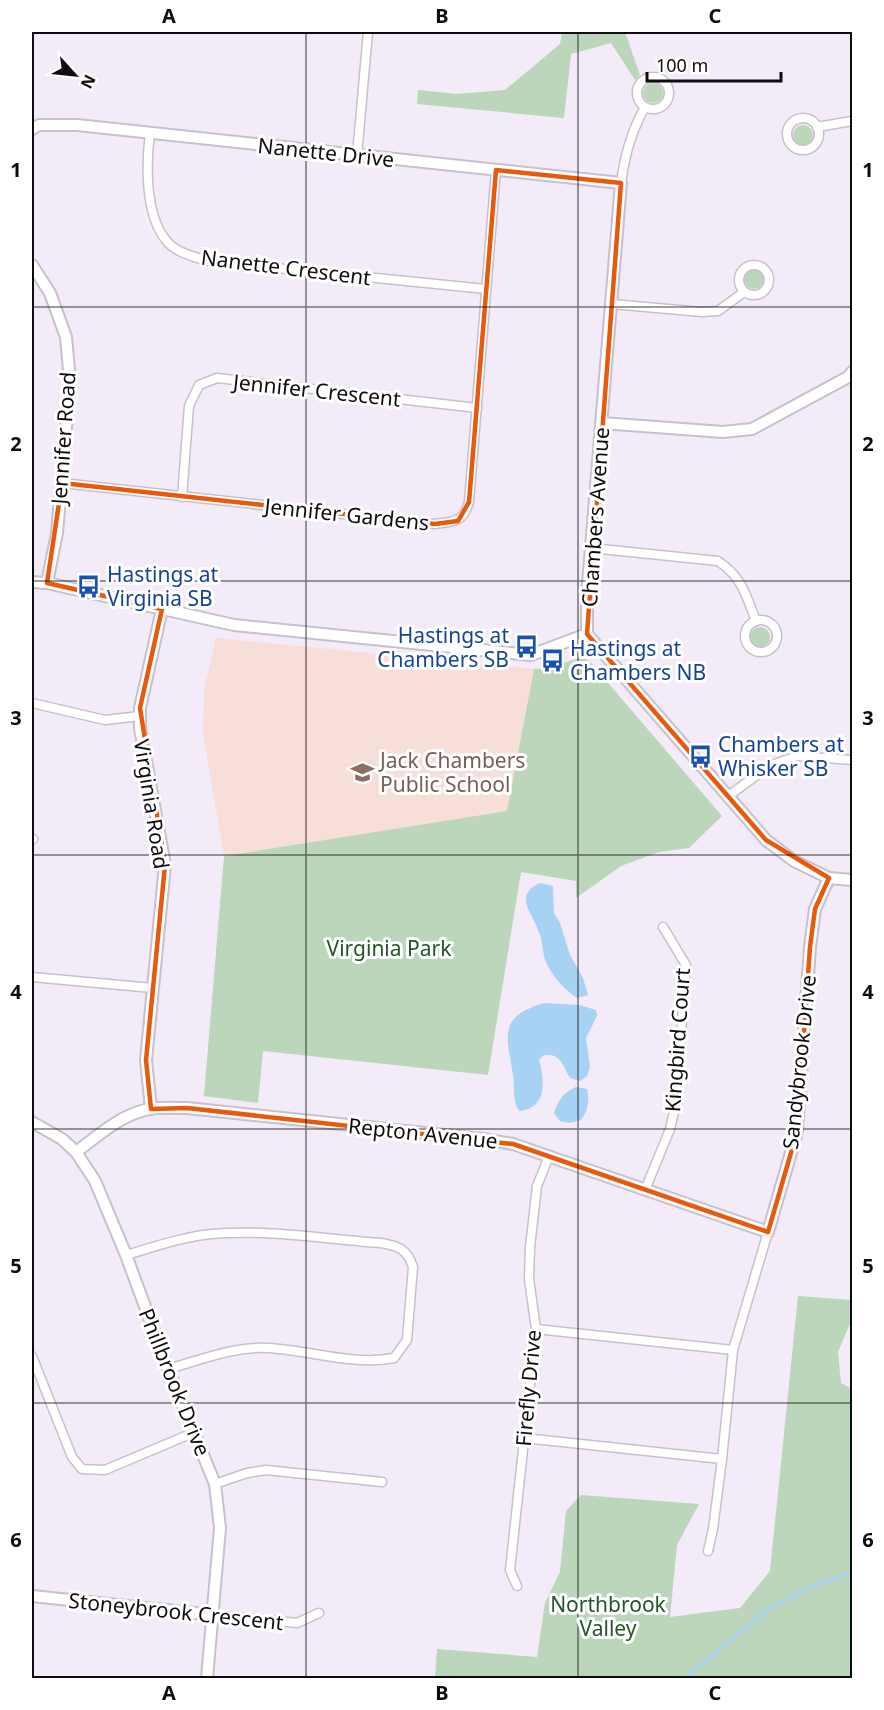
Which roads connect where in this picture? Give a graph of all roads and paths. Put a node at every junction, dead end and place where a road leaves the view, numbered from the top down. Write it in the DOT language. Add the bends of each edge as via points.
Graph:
graph roads {
  1 [pos="368,32"];
  2 [pos="645,107"];
  3 [pos="852,121"];
  4 [pos="817,127"];
  5 [pos="32,129"];
  6 [pos="150,133"];
  7 [pos="357,155"];
  8 [pos="496,170"];
  9 [pos="621,183"];
  10 [pos="32,265"];
  11 [pos="486,289"];
  12 [pos="744,292"];
  13 [pos="612,304"];
  14 [pos="852,372"];
  15 [pos="477,408"];
  16 [pos="602,423"];
  17 [pos="62,483"];
  18 [pos="182,497"];
  19 [pos="591,548"];
  20 [pos="32,582"];
  21 [pos="47,583"];
  22 [pos="162,609"];
  23 [pos="756,621"];
  24 [pos="587,634"];
  25 [pos="32,703"];
  26 [pos="140,716"];
  27 [pos="852,760"];
  28 [pos="728,797"];
  29 [pos="829,878"];
  30 [pos="852,880"];
  31 [pos="663,927"];
  32 [pos="32,977"];
  33 [pos="153,988"];
  34 [pos="151,1109"];
  35 [pos="32,1122"];
  36 [pos="76,1152"];
  37 [pos="549,1156"];
  38 [pos="645,1190"];
  39 [pos="768,1232"];
  40 [pos="126,1255"];
  41 [pos="536,1329"];
  42 [pos="733,1350"];
  43 [pos="32,1356"];
  44 [pos="168,1369"];
  45 [pos="195,1432"];
  46 [pos="524,1438"];
  47 [pos="722,1459"];
  48 [pos="382,1482"];
  49 [pos="215,1484"];
  50 [pos="708,1551"];
  51 [pos="517,1586"];
  52 [pos="32,1596"];
  53 [pos="319,1613"];
  54 [pos="213,1615"];
  55 [pos="207,1678"];
  1 -- 7 [label="street"];
  2 -- 9 [label="street, Chambers Avenue" via="626,151"];
  3 -- 4 [label="street"];
  5 -- 6 [label="street, Nanette Drive" via="39,125 77,125"];
  6 -- 7 [label="street, Nanette Drive"];
  6 -- 11 [label="street, Nanette Crescent" via="147,180 154,215 165,240 182,252 207,261"];
  7 -- 8 [label="street, Nanette Drive"];
  8 -- 9 [label="street, Nanette Drive"];
  8 -- 11 [label="street, Jennifer Gardens"];
  9 -- 13 [label="street, Chambers Avenue"];
  10 -- 17 [label="street, Jennifer Road" via="50,293 66,337 70,381"];
  11 -- 15 [label="street, Jennifer Gardens"];
  12 -- 13 [label="street" via="718,311"];
  13 -- 16 [label="street, Chambers Avenue"];
  14 -- 16 [label="street" via="752,429 723,432"];
  15 -- 18 [label="street, Jennifer Gardens" via="469,502 458,521 435,524"];
  15 -- 18 [label="street, Jennifer Crescent" via="217,378 200,386 189,406"];
  16 -- 19 [label="street, Chambers Avenue"];
  17 -- 18 [label="street, Jennifer Gardens"];
  17 -- 21 [label="street, Jennifer Road"];
  19 -- 23 [label="street" via="718,561 742,585"];
  19 -- 24 [label="street, Chambers Avenue"];
  20 -- 21 [label="street"];
  21 -- 22 [label="street"];
  22 -- 24 [label="street" via="234,625 531,655"];
  22 -- 26 [label="street, Virginia Road"];
  24 -- 28 [label="street, Chambers Avenue"];
  25 -- 26 [label="street" via="105,720"];
  26 -- 33 [label="street, Virginia Road" via="165,865"];
  27 -- 28 [label="street" via="796,756 769,766"];
  28 -- 29 [label="street, Chambers Avenue" via="766,840 794,861"];
  29 -- 30 [label="street, Chambers Avenue"];
  29 -- 39 [label="street, Sandybrook Drive" via="815,909 810,947 797,1132"];
  31 -- 38 [label="street, Kingbird Court" via="686,965 676,1102 670,1129"];
  32 -- 33 [label="street"];
  33 -- 34 [label="street, Virginia Road" via="146,1060"];
  34 -- 36 [label="street, Repton Avenue" via="112,1124"];
  34 -- 37 [label="street, Repton Avenue" via="187,1108 483,1139 513,1143"];
  35 -- 36 [label="street, Phillbrook Drive"];
  36 -- 40 [label="street, Phillbrook Drive" via="95,1181"];
  37 -- 38 [label="street, Repton Avenue"];
  37 -- 41 [label="street, Firefly Drive" via="537,1186 530,1247"];
  38 -- 39 [label="street, Repton Avenue"];
  39 -- 42 [label="street, Sandybrook Drive"];
  40 -- 44 [label="street, Phillbrook Drive"];
  40 -- 44 [label="street" via="209,1234 253,1233 381,1243 397,1246 409,1256 412,1267 407,1340 393,1358 375,1362 268,1348 242,1349"];
  41 -- 42 [label="street"];
  41 -- 46 [label="street, Firefly Drive"];
  42 -- 47 [label="street, Sandybrook Drive"];
  43 -- 45 [label="street" via="72,1457 82,1469 105,1470"];
  44 -- 45 [label="street, Phillbrook Drive"];
  45 -- 49 [label="street, Phillbrook Drive"];
  46 -- 47 [label="street"];
  46 -- 51 [label="street, Firefly Drive" via="510,1570"];
  47 -- 50 [label="street, Sandybrook Drive"];
  48 -- 49 [label="street" via="266,1470"];
  49 -- 54 [label="street, Phillbrook Drive" via="220,1528"];
  52 -- 54 [label="street, Stoneybrook Crescent"];
  53 -- 54 [label="street, Stoneybrook Crescent" via="297,1623"];
  54 -- 55 [label="street, Phillbrook Drive"];
}
